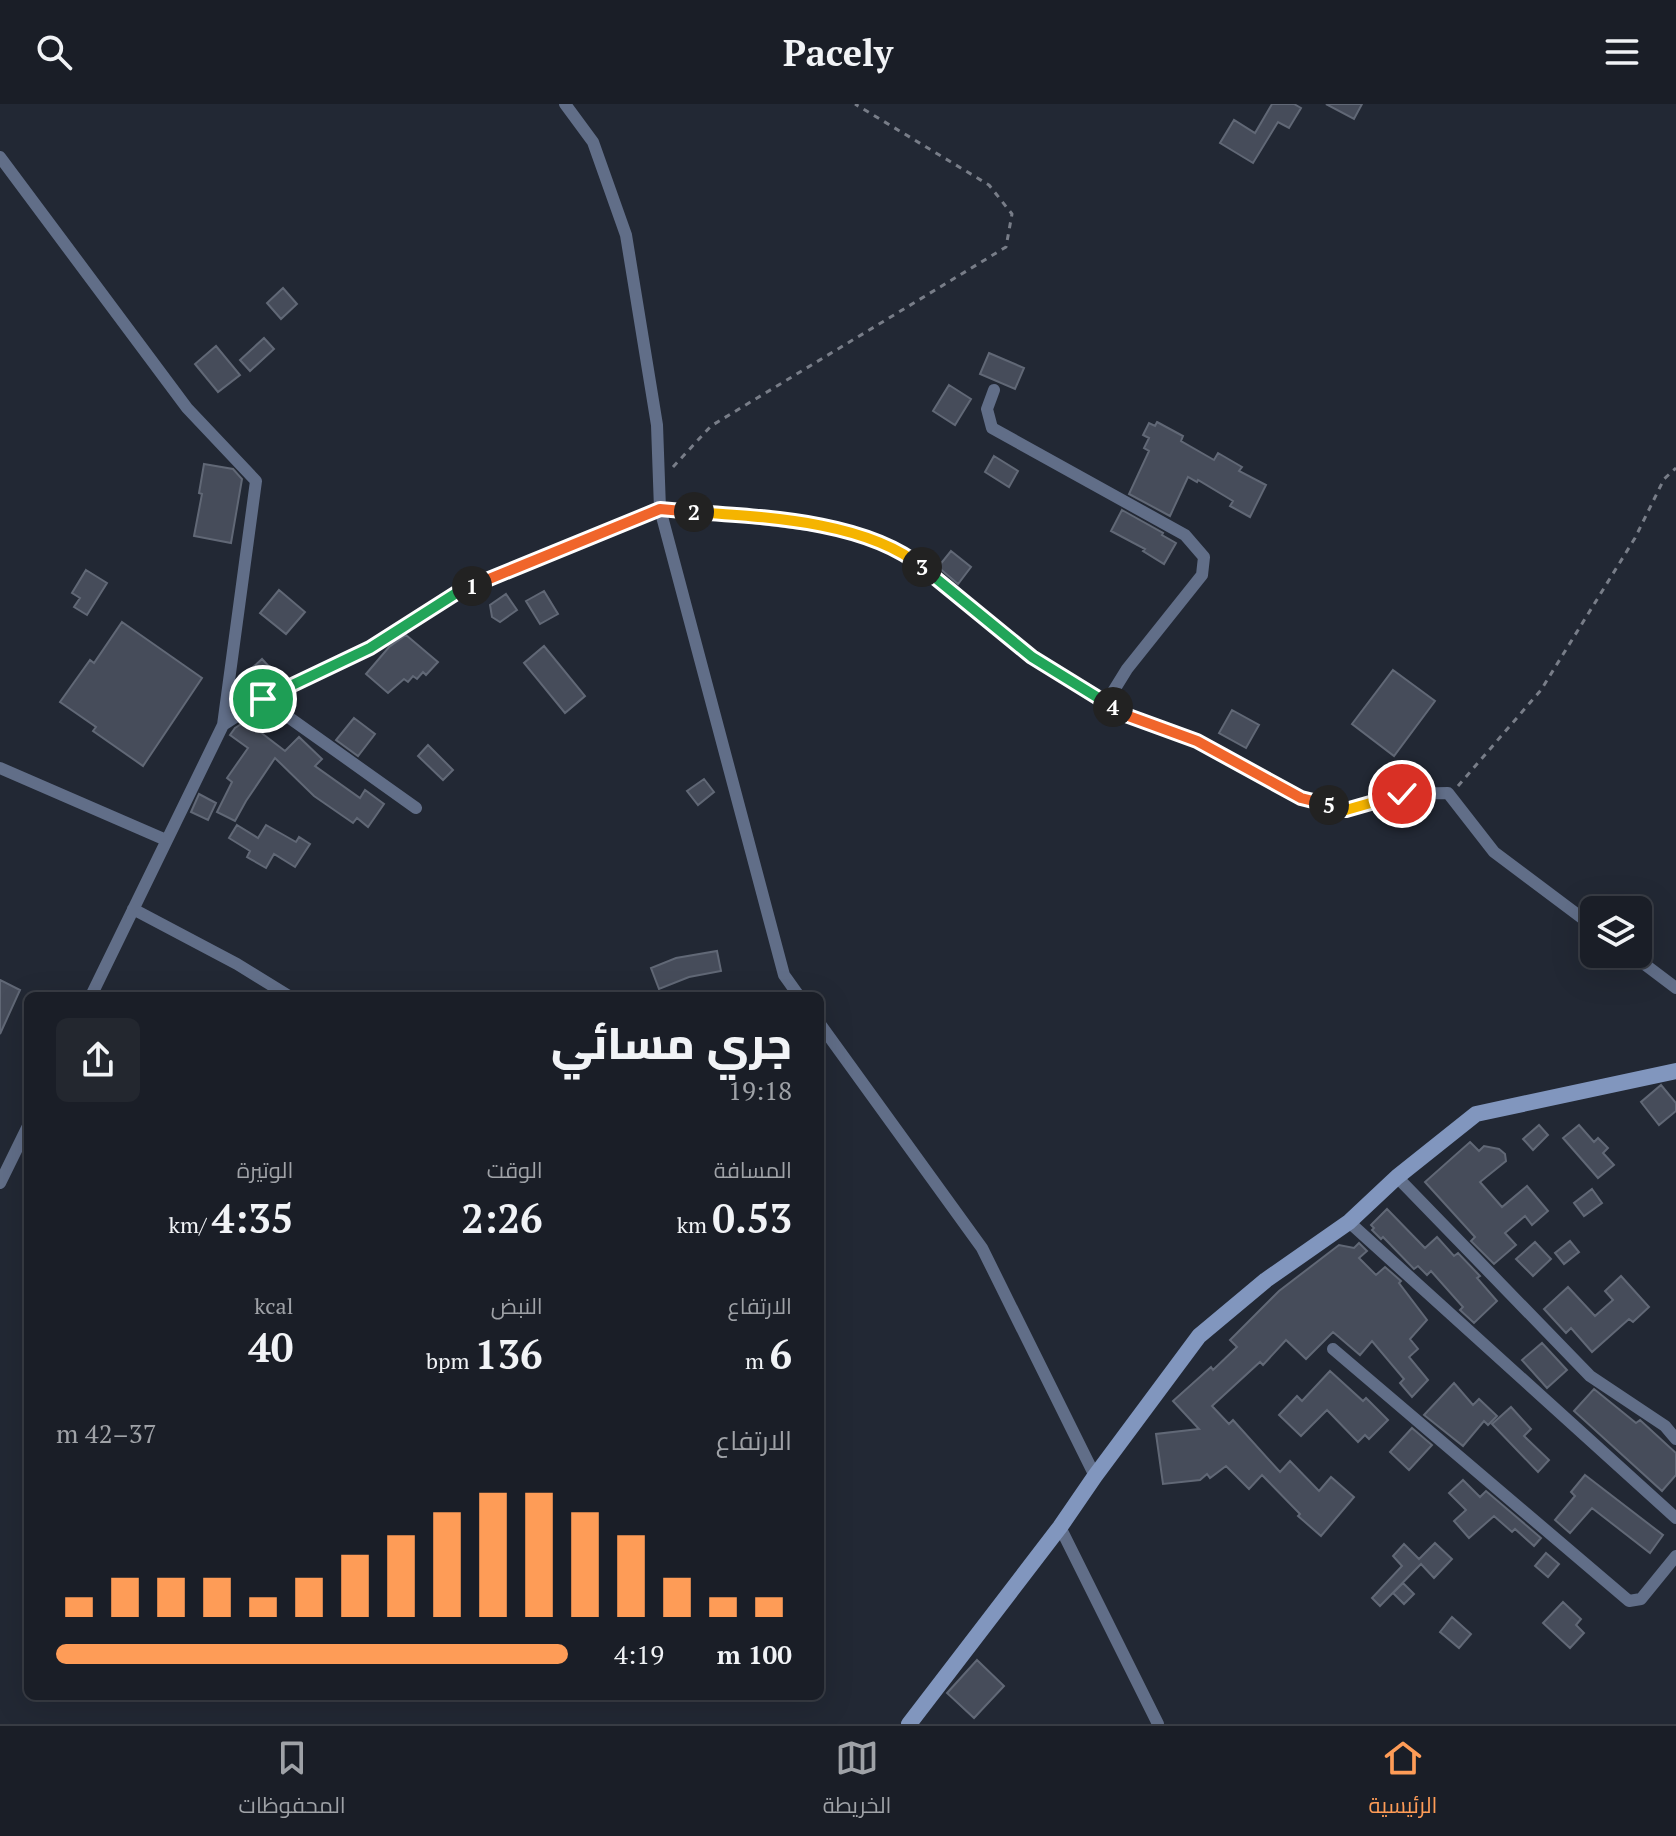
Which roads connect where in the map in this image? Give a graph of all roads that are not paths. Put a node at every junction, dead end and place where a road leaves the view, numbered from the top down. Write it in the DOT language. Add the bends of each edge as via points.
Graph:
graph roads {
  1 [pos="565,104"];
  2 [pos="0,157"];
  3 [pos="994,390"];
  4 [pos="660,509"];
  5 [pos="263,699"];
  6 [pos="1106,703"];
  7 [pos="223,725"];
  8 [pos="0,768"];
  9 [pos="416,808"];
  10 [pos="166,840"];
  11 [pos="133,909"];
  12 [pos="1580,916"];
  13 [pos="1650,968"];
  14 [pos="1676,988"];
  15 [pos="93,992"];
  16 [pos="282,992"];
  17 [pos="796,992"];
  18 [pos="824,1030"];
  19 [pos="1676,1071"];
  20 [pos="24,1134"];
  21 [pos="1397,1177"];
  22 [pos="0,1183"];
  23 [pos="1349,1222"];
  24 [pos="1333,1349"];
  25 [pos="1676,1439"];
  26 [pos="1095,1476"];
  27 [pos="1676,1518"];
  28 [pos="1060,1527"];
  29 [pos="1676,1556"];
  30 [pos="909,1724"];
  31 [pos="1158,1724"];
  1 -- 4 [label="street" via="593,142 626,235 657,425"];
  2 -- 7 [label="street" via="187,408 256,481"];
  3 -- 6 [label="street" via="987,409 992,428 1185,535 1204,557 1202,575"];
  4 -- 5 [label="street" via="458,592 370,648"];
  4 -- 6 [label="street" via="841,529 904,553 1032,657"];
  4 -- 17 [label="street" via="784,975"];
  5 -- 7 [label="street"];
  5 -- 9 [label="street"];
  6 -- 12 [label="street" via="1197,741 1301,798 1346,810 1402,794 1448,793 1494,852"];
  7 -- 10 [label="street"];
  8 -- 10 [label="street"];
  10 -- 11 [label="street"];
  11 -- 15 [label="street"];
  11 -- 16 [label="street"];
  13 -- 14 [label="street"];
  18 -- 26 [label="street" via="982,1248"];
  19 -- 21 [label="street" via="1476,1114"];
  20 -- 22 [label="street"];
  21 -- 23 [label="street"];
  21 -- 25 [label="street" via="1590,1376"];
  23 -- 26 [label="street" via="1266,1280 1199,1336"];
  23 -- 27 [label="street"];
  24 -- 29 [label="street" via="1629,1601 1641,1599"];
  26 -- 28 [label="street"];
  28 -- 30 [label="street"];
  28 -- 31 [label="street"];
}
